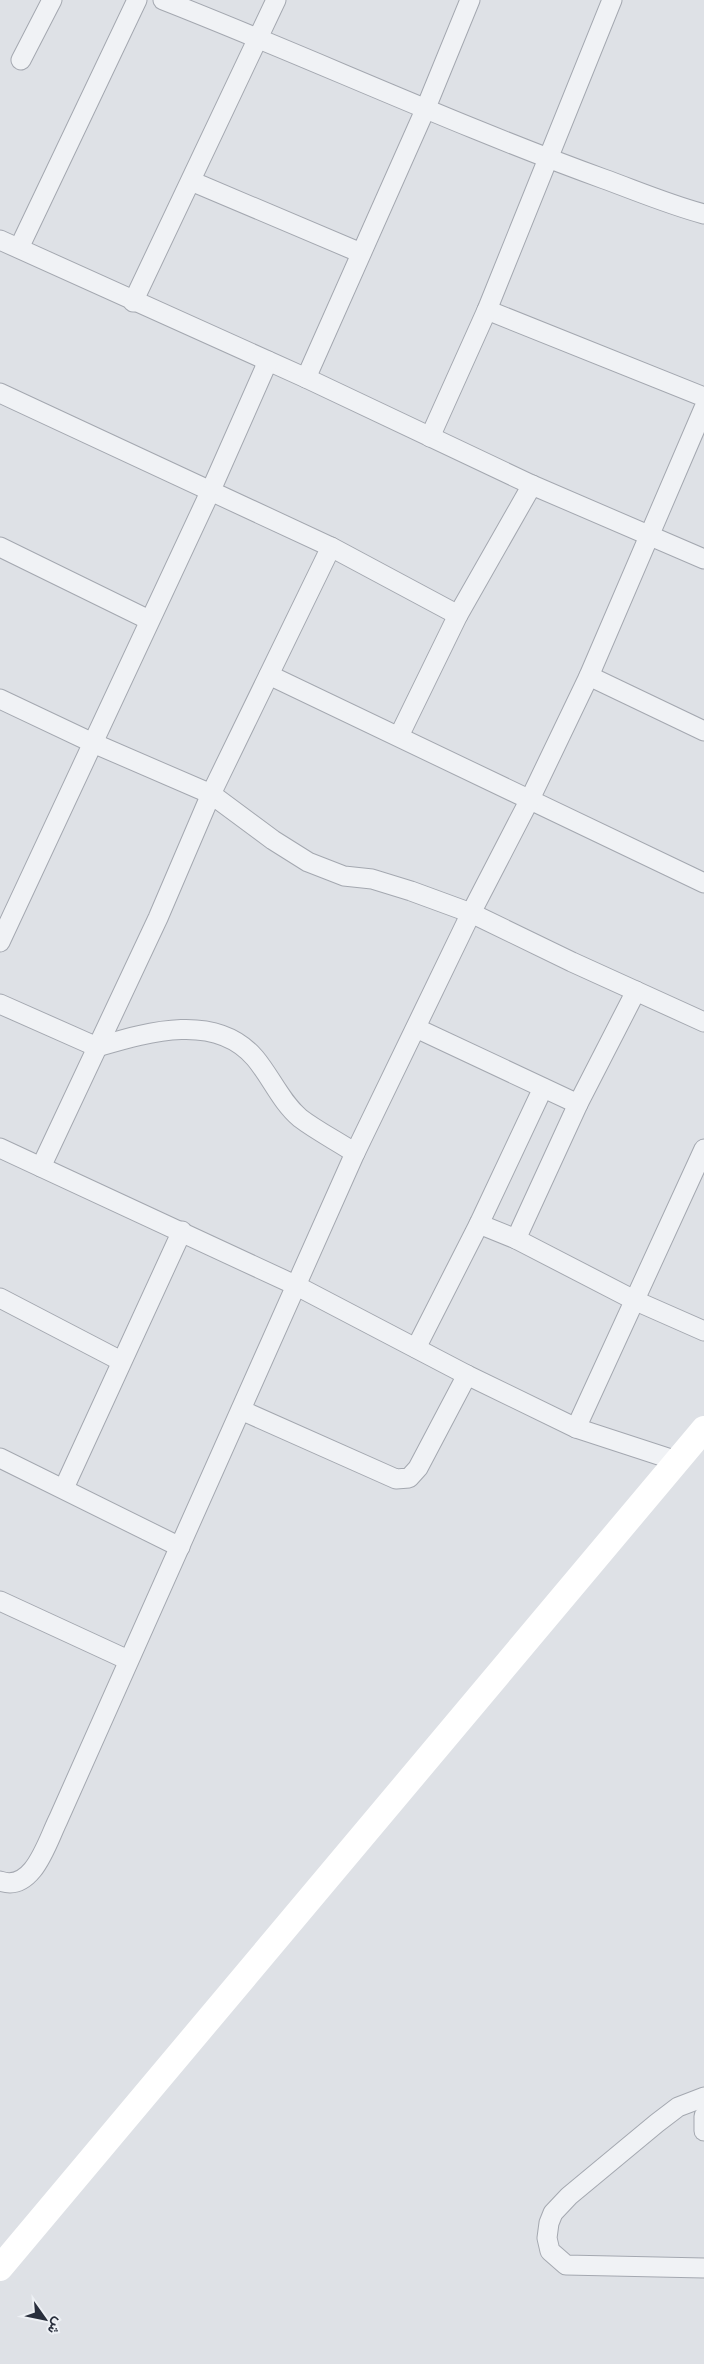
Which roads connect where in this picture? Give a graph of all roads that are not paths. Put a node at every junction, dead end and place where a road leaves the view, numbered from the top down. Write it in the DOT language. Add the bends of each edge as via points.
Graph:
graph roads {
  1 [pos="52,0"];
  2 [pos="137,0"];
  3 [pos="163,0"];
  4 [pos="276,0"];
  5 [pos="470,0"];
  6 [pos="612,0"];
  7 [pos="258,37"];
  8 [pos="21,60"];
  9 [pos="425,110"];
  10 [pos="549,159"];
  11 [pos="191,181"];
  12 [pos="704,214"];
  13 [pos="0,240"];
  14 [pos="19,248"];
  15 [pos="361,253"];
  16 [pos="133,302"];
  17 [pos="487,310"];
  18 [pos="268,361"];
  19 [pos="306,378"];
  20 [pos="0,393"];
  21 [pos="704,397"];
  22 [pos="704,408"];
  23 [pos="430,437"];
  24 [pos="532,485"];
  25 [pos="211,490"];
  26 [pos="648,536"];
  27 [pos="0,547"];
  28 [pos="332,547"];
  29 [pos="704,559"];
  30 [pos="458,615"];
  31 [pos="149,620"];
  32 [pos="269,675"];
  33 [pos="589,676"];
  34 [pos="0,699"];
  35 [pos="704,731"];
  36 [pos="399,736"];
  37 [pos="93,743"];
  38 [pos="211,794"];
  39 [pos="530,799"];
  40 [pos="704,883"];
  41 [pos="471,913"];
  42 [pos="0,942"];
  43 [pos="636,991"];
  44 [pos="0,1004"];
  45 [pos="704,1022"];
  46 [pos="416,1028"];
  47 [pos="97,1047"];
  48 [pos="543,1088"];
  49 [pos="578,1104"];
  50 [pos="0,1148"];
  51 [pos="704,1149"];
  52 [pos="355,1153"];
  53 [pos="41,1167"];
  54 [pos="479,1224"];
  55 [pos="182,1230"];
  56 [pos="516,1239"];
  57 [pos="295,1285"];
  58 [pos="0,1298"];
  59 [pos="636,1301"];
  60 [pos="704,1331"];
  61 [pos="416,1348"];
  62 [pos="121,1361"];
  63 [pos="467,1375"];
  64 [pos="241,1410"];
  65 [pos="576,1428"];
  66 [pos="704,1429"];
  67 [pos="0,1458"];
  68 [pos="677,1461"];
  69 [pos="64,1488"];
  70 [pos="180,1547"];
  71 [pos="2,1608"];
  72 [pos="128,1660"];
  73 [pos="0,1881"];
  74 [pos="704,2097"];
  75 [pos="704,2116"];
  76 [pos="704,2131"];
  77 [pos="0,2268"];
  78 [pos="704,2268"];
  1 -- 8 [label="street"];
  2 -- 14 [label="street"];
  3 -- 7 [label="street"];
  4 -- 7 [label="street"];
  5 -- 9 [label="street"];
  6 -- 10 [label="street"];
  7 -- 9 [label="street"];
  7 -- 11 [label="street"];
  9 -- 10 [label="street"];
  9 -- 15 [label="street"];
  10 -- 12 [label="street"];
  10 -- 17 [label="street"];
  11 -- 15 [label="street"];
  11 -- 16 [label="street"];
  13 -- 14 [label="street"];
  14 -- 16 [label="street"];
  15 -- 19 [label="street"];
  16 -- 18 [label="street"];
  17 -- 21 [label="street"];
  17 -- 23 [label="street"];
  18 -- 19 [label="street"];
  18 -- 25 [label="street"];
  19 -- 23 [label="street"];
  20 -- 25 [label="street"];
  22 -- 26 [label="street"];
  23 -- 24 [label="street"];
  24 -- 26 [label="street"];
  24 -- 30 [label="street"];
  25 -- 28 [label="street"];
  25 -- 31 [label="street"];
  26 -- 29 [label="street"];
  26 -- 33 [label="street"];
  27 -- 31 [label="street"];
  28 -- 30 [label="street"];
  28 -- 32 [label="street"];
  30 -- 36 [label="street"];
  31 -- 37 [label="street"];
  32 -- 36 [label="street"];
  32 -- 38 [label="street"];
  33 -- 35 [label="street"];
  33 -- 39 [label="street"];
  34 -- 37 [label="street"];
  36 -- 39 [label="street"];
  37 -- 38 [label="street"];
  37 -- 42 [label="street"];
  38 -- 41 [label="street" via="308,862 344,876 372,879 411,890"];
  38 -- 47 [label="street" via="158,918"];
  39 -- 40 [label="street"];
  39 -- 41 [label="street"];
  41 -- 43 [label="street"];
  41 -- 46 [label="street"];
  43 -- 45 [label="street"];
  43 -- 49 [label="street"];
  44 -- 47 [label="street"];
  46 -- 48 [label="street"];
  46 -- 52 [label="street"];
  47 -- 52 [label="street" via="146,1032 172,1029 221,1036 254,1057 273,1086 300,1117"];
  47 -- 53 [label="street"];
  48 -- 49 [label="street"];
  48 -- 54 [label="street"];
  49 -- 56 [label="street"];
  50 -- 53 [label="street"];
  51 -- 59 [label="street"];
  52 -- 57 [label="street"];
  53 -- 55 [label="street"];
  54 -- 56 [label="street"];
  54 -- 61 [label="street"];
  55 -- 57 [label="street"];
  55 -- 62 [label="street"];
  56 -- 59 [label="street"];
  57 -- 61 [label="street"];
  57 -- 64 [label="street"];
  58 -- 62 [label="street"];
  59 -- 60 [label="street"];
  59 -- 65 [label="street"];
  61 -- 63 [label="street"];
  62 -- 69 [label="street"];
  63 -- 64 [label="street" via="418,1468 409,1478 396,1479"];
  63 -- 65 [label="street"];
  64 -- 70 [label="street"];
  65 -- 68 [label="street"];
  66 -- 68 [label="main road"];
  67 -- 69 [label="street"];
  68 -- 77 [label="main road"];
  69 -- 70 [label="street"];
  70 -- 72 [label="street"];
  71 -- 72 [label="street"];
  72 -- 73 [label="street" via="34,1868 15,1883"];
  74 -- 78 [label="street" via="678,2107 569,2196 554,2213 547,2238 550,2250 566,2265"];
  75 -- 76 [label="street"];
}
